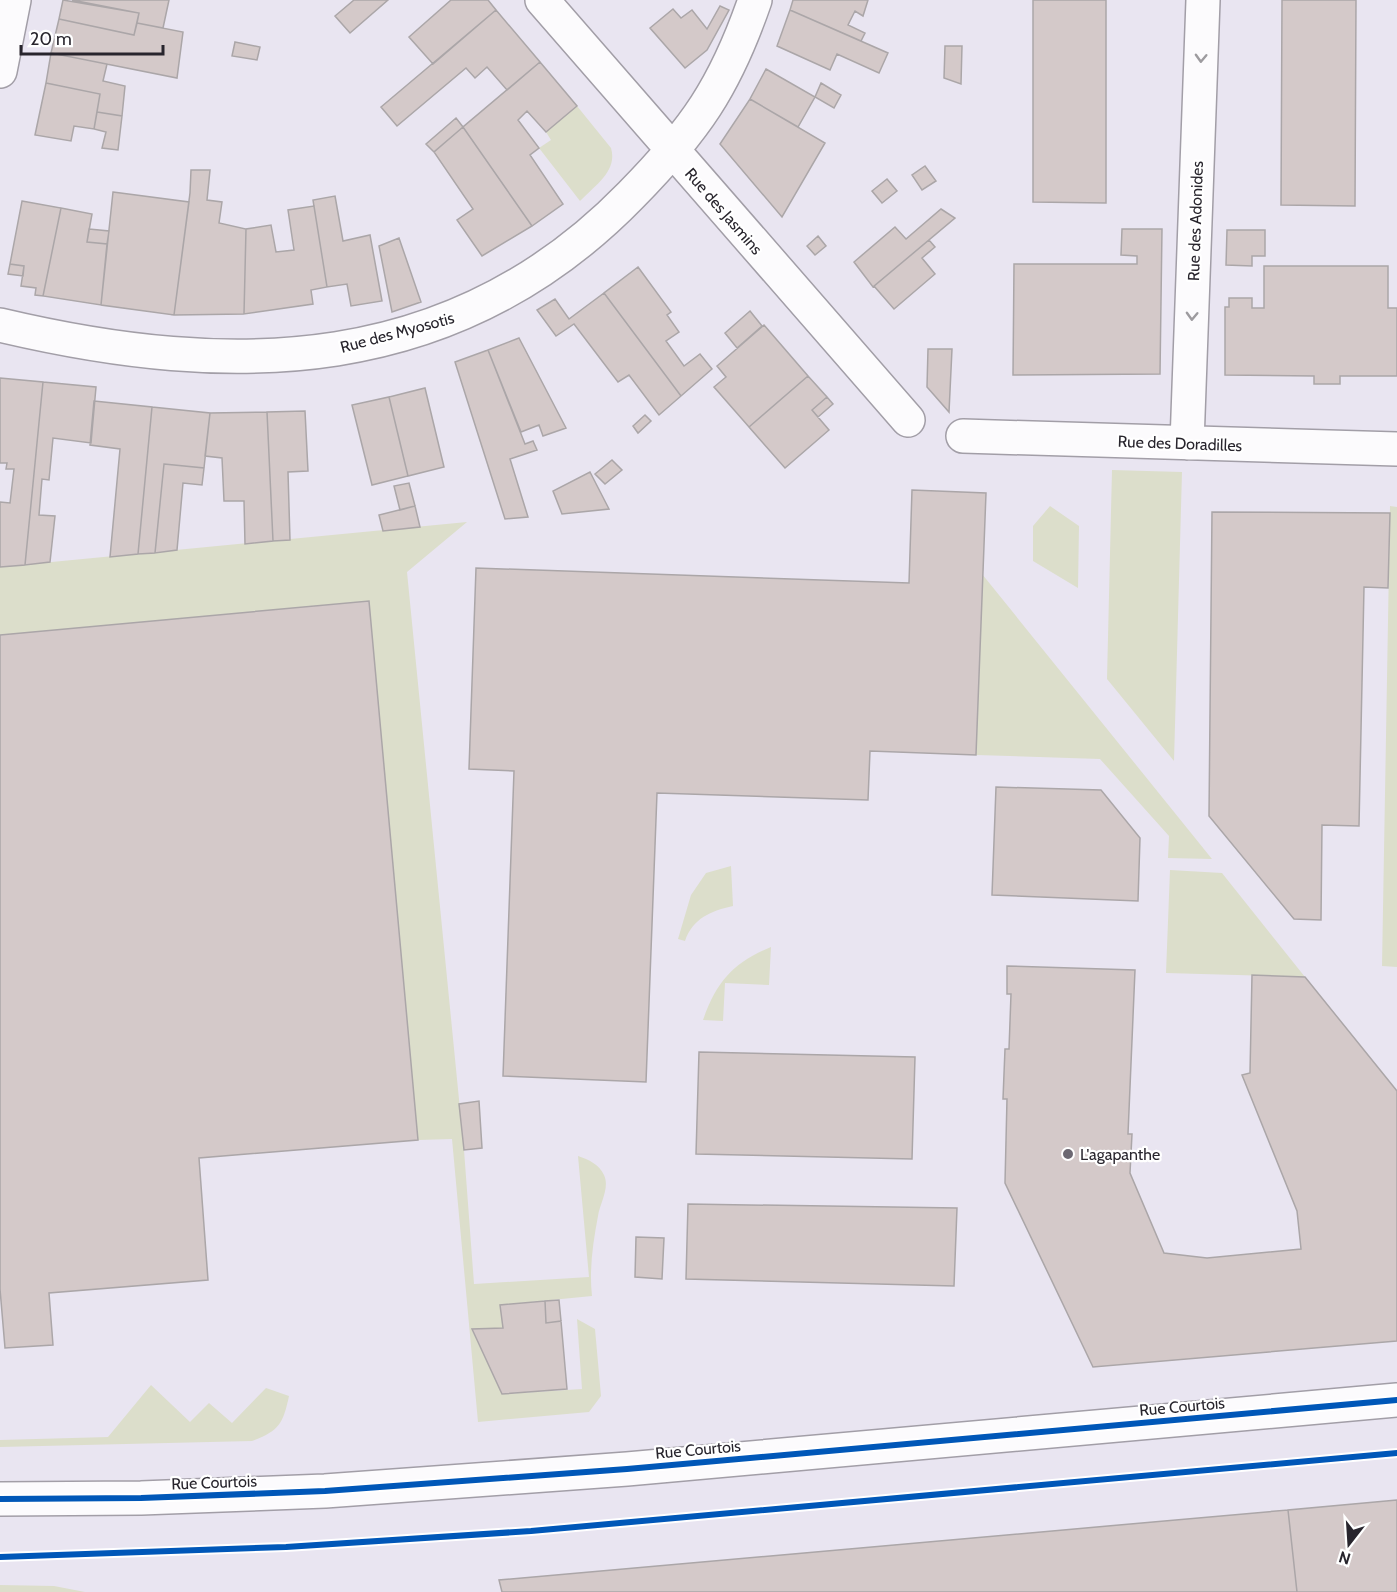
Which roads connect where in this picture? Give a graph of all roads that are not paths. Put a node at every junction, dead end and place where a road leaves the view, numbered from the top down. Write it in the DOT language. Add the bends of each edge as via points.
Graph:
graph roads {
  1 [pos="14,0"];
  2 [pos="542,0"];
  3 [pos="755,0"];
  4 [pos="1203,0"];
  5 [pos="0,71"];
  6 [pos="672,152"];
  7 [pos="0,325"];
  8 [pos="908,420"];
  9 [pos="963,436"];
  10 [pos="1187,443"];
  11 [pos="1397,449"];
  12 [pos="1397,1400"];
  13 [pos="0,1499"];
  1 -- 5 [label="street"];
  2 -- 6 [label="street, Rue des Jasmins"];
  3 -- 6 [label="street, Rue des Myosotis" via="729,69"];
  4 -- 10 [label="street, Rue des Adonides, one-way"];
  6 -- 7 [label="street, Rue des Myosotis" via="614,213 547,268 473,310 398,336 307,354 220,357 79,343"];
  6 -- 8 [label="street, Rue des Jasmins"];
  9 -- 10 [label="street, Rue des Doradilles"];
  10 -- 11 [label="street, Rue des Doradilles"];
  12 -- 13 [label="street, Rue Courtois" via="627,1469 325,1491"];
}
